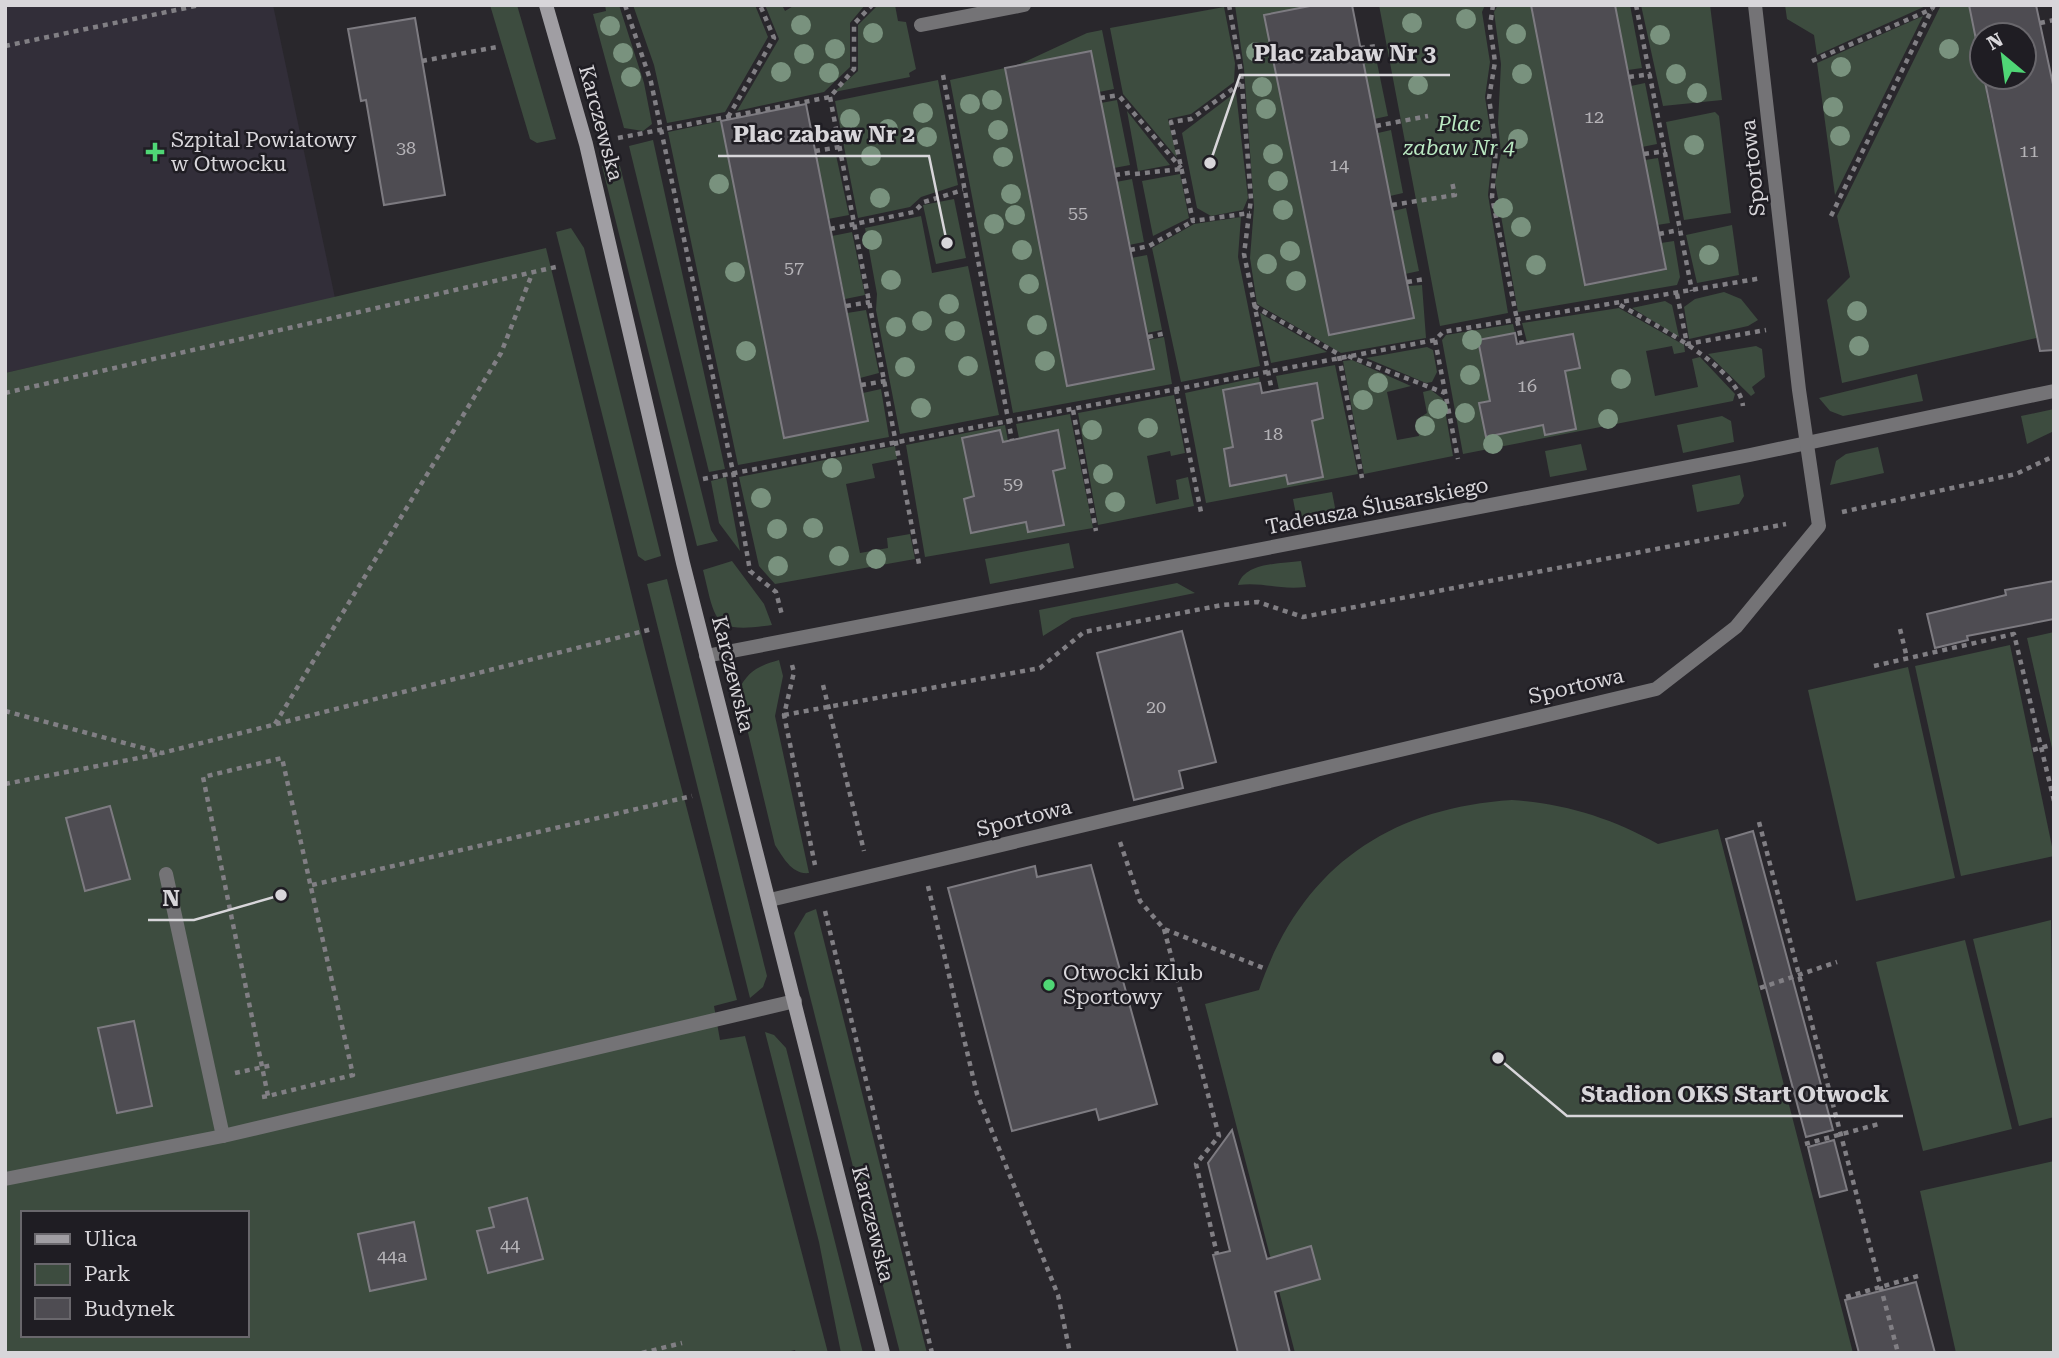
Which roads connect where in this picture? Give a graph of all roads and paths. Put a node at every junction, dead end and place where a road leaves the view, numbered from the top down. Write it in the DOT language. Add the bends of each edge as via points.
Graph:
graph roads {
  1 [pos="200,5"];
  2 [pos="546,5"];
  3 [pos="625,5"];
  4 [pos="761,5"];
  5 [pos="872,5"];
  6 [pos="1024,5"];
  7 [pos="1229,5"];
  8 [pos="1493,5"];
  9 [pos="1636,5"];
  10 [pos="1755,5"];
  11 [pos="1933,7"];
  12 [pos="2054,20"];
  13 [pos="2040,23"];
  14 [pos="921,25"];
  15 [pos="5,46"];
  16 [pos="1378,46"];
  17 [pos="497,47"];
  18 [pos="1360,48"];
  19 [pos="422,61"];
  20 [pos="1812,61"];
  21 [pos="1651,74"];
  22 [pos="943,75"];
  23 [pos="1629,77"];
  24 [pos="1241,83"];
  25 [pos="830,97"];
  26 [pos="1100,97"];
  27 [pos="1429,116"];
  28 [pos="728,118"];
  29 [pos="1376,126"];
  30 [pos="661,131"];
  31 [pos="618,138"];
  32 [pos="840,147"];
  33 [pos="815,151"];
  34 [pos="1666,151"];
  35 [pos="1644,155"];
  36 [pos="1182,169"];
  37 [pos="1115,174"];
  38 [pos="1452,182"];
  39 [pos="963,190"];
  40 [pos="1392,205"];
  41 [pos="1250,213"];
  42 [pos="1831,216"];
  43 [pos="1193,222"];
  44 [pos="855,224"];
  45 [pos="830,229"];
  46 [pos="1679,230"];
  47 [pos="1659,234"];
  48 [pos="1130,250"];
  49 [pos="560,266"];
  50 [pos="532,274"];
  51 [pos="1766,278"];
  52 [pos="1424,279"];
  53 [pos="1407,282"];
  54 [pos="1692,292"];
  55 [pos="1677,294"];
  56 [pos="870,302"];
  57 [pos="1619,305"];
  58 [pos="846,306"];
  59 [pos="1254,306"];
  60 [pos="1516,320"];
  61 [pos="1766,330"];
  62 [pos="1166,333"];
  63 [pos="1148,337"];
  64 [pos="1435,340"];
  65 [pos="1522,344"];
  66 [pos="1687,344"];
  67 [pos="1340,356"];
  68 [pos="1267,371"];
  69 [pos="886,381"];
  70 [pos="861,385"];
  71 [pos="1176,389"];
  72 [pos="1272,391"];
  73 [pos="2054,391"];
  74 [pos="5,393"];
  75 [pos="1445,393"];
  76 [pos="1743,406"];
  77 [pos="1073,410"];
  78 [pos="1008,420"];
  79 [pos="1012,440"];
  80 [pos="898,442"];
  81 [pos="1807,444"];
  82 [pos="2054,456"];
  83 [pos="1458,459"];
  84 [pos="733,472"];
  85 [pos="1362,478"];
  86 [pos="703,479"];
  87 [pos="1201,512"];
  88 [pos="1818,517"];
  89 [pos="1096,531"];
  90 [pos="919,564"];
  91 [pos="750,571"];
  92 [pos="652,629"];
  93 [pos="1899,629"];
  94 [pos="706,656"];
  95 [pos="1907,658"];
  96 [pos="1874,666"];
  97 [pos="794,672"];
  98 [pos="823,685"];
  99 [pos="828,707"];
  100 [pos="5,711"];
  101 [pos="784,715"];
  102 [pos="274,725"];
  103 [pos="2051,745"];
  104 [pos="2041,747"];
  105 [pos="2033,750"];
  106 [pos="162,753"];
  107 [pos="5,784"];
  108 [pos="692,796"];
  109 [pos="2054,801"];
  110 [pos="1112,818"];
  111 [pos="1759,822"];
  112 [pos="923,865"];
  113 [pos="166,874"];
  114 [pos="870,877"];
  115 [pos="312,885"];
  116 [pos="819,888"];
  117 [pos="770,900"];
  118 [pos="1164,929"];
  119 [pos="1837,962"];
  120 [pos="1266,969"];
  121 [pos="1801,974"];
  122 [pos="1760,988"];
  123 [pos="795,1001"];
  124 [pos="273,1065"];
  125 [pos="262,1067"];
  126 [pos="228,1075"];
  127 [pos="268,1096"];
  128 [pos="256,1098"];
  129 [pos="1879,1124"];
  130 [pos="1842,1135"];
  131 [pos="223,1136"];
  132 [pos="1805,1144"];
  133 [pos="5,1179"];
  134 [pos="1217,1254"];
  135 [pos="1918,1276"];
  136 [pos="1881,1286"];
  137 [pos="1846,1297"];
  138 [pos="682,1343"];
  139 [pos="642,1353"];
  140 [pos="883,1353"];
  141 [pos="932,1353"];
  142 [pos="1070,1353"];
  143 [pos="1898,1353"];
  1 -- 15 [label="path"];
  2 -- 94 [label="main road, Karczewska" via="586,144"];
  3 -- 30 [label="path" via="651,82"];
  4 -- 28 [label="path" via="774,38"];
  5 -- 25 [label="path" via="854,24 855,69"];
  6 -- 14 [label="street"];
  7 -- 24 [label="path"];
  8 -- 60 [label="path" via="1490,26 1495,62 1489,97 1496,148 1492,197"];
  9 -- 21 [label="path"];
  10 -- 81 [label="street, Sportowa"];
  11 -- 20 [label="path"];
  11 -- 42 [label="path"];
  12 -- 13 [label="path"];
  16 -- 18 [label="path"];
  17 -- 19 [label="path"];
  21 -- 23 [label="path"];
  21 -- 34 [label="path"];
  22 -- 39 [label="path"];
  24 -- 36 [label="path" via="1191,119 1171,122"];
  24 -- 41 [label="path"];
  25 -- 28 [label="path"];
  25 -- 32 [label="path"];
  26 -- 36 [label="path" via="1119,96"];
  27 -- 29 [label="path"];
  28 -- 30 [label="path"];
  30 -- 31 [label="path"];
  30 -- 84 [label="path"];
  32 -- 33 [label="path"];
  32 -- 44 [label="path"];
  34 -- 35 [label="path"];
  34 -- 46 [label="path"];
  36 -- 37 [label="path"];
  36 -- 43 [label="path"];
  38 -- 40 [label="path" via="1455,195"];
  39 -- 44 [label="path" via="923,202 914,212"];
  39 -- 78 [label="path"];
  41 -- 43 [label="path"];
  41 -- 59 [label="path" via="1244,254"];
  43 -- 48 [label="path" via="1149,246"];
  44 -- 45 [label="path"];
  44 -- 56 [label="path"];
  46 -- 47 [label="path"];
  46 -- 54 [label="path"];
  49 -- 50 [label="path"];
  50 -- 74 [label="path"];
  50 -- 102 [label="path" via="501,353"];
  51 -- 54 [label="path"];
  52 -- 53 [label="path"];
  54 -- 55 [label="path"];
  55 -- 57 [label="path"];
  55 -- 66 [label="path"];
  56 -- 58 [label="path"];
  56 -- 69 [label="path"];
  57 -- 60 [label="path"];
  57 -- 66 [label="path"];
  59 -- 67 [label="path"];
  59 -- 68 [label="path"];
  60 -- 64 [label="path" via="1443,332"];
  60 -- 65 [label="path"];
  61 -- 66 [label="path"];
  62 -- 63 [label="path"];
  64 -- 67 [label="path"];
  64 -- 75 [label="path"];
  66 -- 76 [label="path" via="1707,357 1742,395"];
  67 -- 68 [label="path"];
  67 -- 75 [label="path" via="1355,357"];
  67 -- 85 [label="path"];
  68 -- 71 [label="path"];
  68 -- 72 [label="path"];
  69 -- 70 [label="path"];
  69 -- 80 [label="path"];
  71 -- 77 [label="path"];
  71 -- 87 [label="path"];
  73 -- 81 [label="street, Tadeusza Ślusarskiego"];
  75 -- 83 [label="path"];
  77 -- 78 [label="path"];
  77 -- 89 [label="path"];
  78 -- 79 [label="path"];
  78 -- 80 [label="path"];
  80 -- 84 [label="path"];
  80 -- 90 [label="path"];
  81 -- 88 [label="street, Sportowa"];
  81 -- 94 [label="street, Tadeusza Ślusarskiego"];
  82 -- 88 [label="path" via="2015,474"];
  84 -- 86 [label="path"];
  84 -- 91 [label="path"];
  88 -- 99 [label="path" via="1303,617 1258,602 1222,605 1084,632 1040,668"];
  88 -- 110 [label="street, Sportowa" via="1819,526 1736,627 1656,689"];
  92 -- 102 [label="path"];
  93 -- 95 [label="path"];
  94 -- 117 [label="main road, Karczewska"];
  95 -- 96 [label="path"];
  95 -- 104 [label="path" via="2014,634"];
  97 -- 101 [label="path"];
  98 -- 99 [label="path"];
  99 -- 101 [label="path"];
  99 -- 114 [label="path"];
  100 -- 106 [label="path"];
  101 -- 116 [label="path"];
  102 -- 106 [label="path"];
  103 -- 104 [label="path"];
  104 -- 105 [label="path"];
  104 -- 109 [label="path"];
  106 -- 107 [label="path"];
  108 -- 115 [label="path"];
  110 -- 112 [label="street, Sportowa"];
  110 -- 118 [label="path" via="1139,901"];
  111 -- 121 [label="path"];
  112 -- 114 [label="street, Sportowa"];
  112 -- 142 [label="path" via="977,1094 1058,1295"];
  113 -- 131 [label="street"];
  114 -- 116 [label="street, Sportowa"];
  115 -- 125 [label="path" via="282,758 203,777"];
  115 -- 127 [label="path" via="353,1075"];
  116 -- 117 [label="street, Sportowa"];
  116 -- 141 [label="path"];
  117 -- 123 [label="main road, Karczewska"];
  118 -- 120 [label="path"];
  118 -- 134 [label="path" via="1219,1136 1196,1164"];
  119 -- 121 [label="path"];
  121 -- 122 [label="path"];
  121 -- 130 [label="path"];
  123 -- 131 [label="street"];
  123 -- 140 [label="main road, Karczewska"];
  124 -- 125 [label="path"];
  125 -- 126 [label="path"];
  125 -- 127 [label="path"];
  127 -- 128 [label="path"];
  129 -- 130 [label="path"];
  130 -- 132 [label="path"];
  130 -- 136 [label="path"];
  131 -- 133 [label="street"];
  135 -- 136 [label="path"];
  136 -- 137 [label="path"];
  136 -- 143 [label="path"];
  138 -- 139 [label="path"];
}
